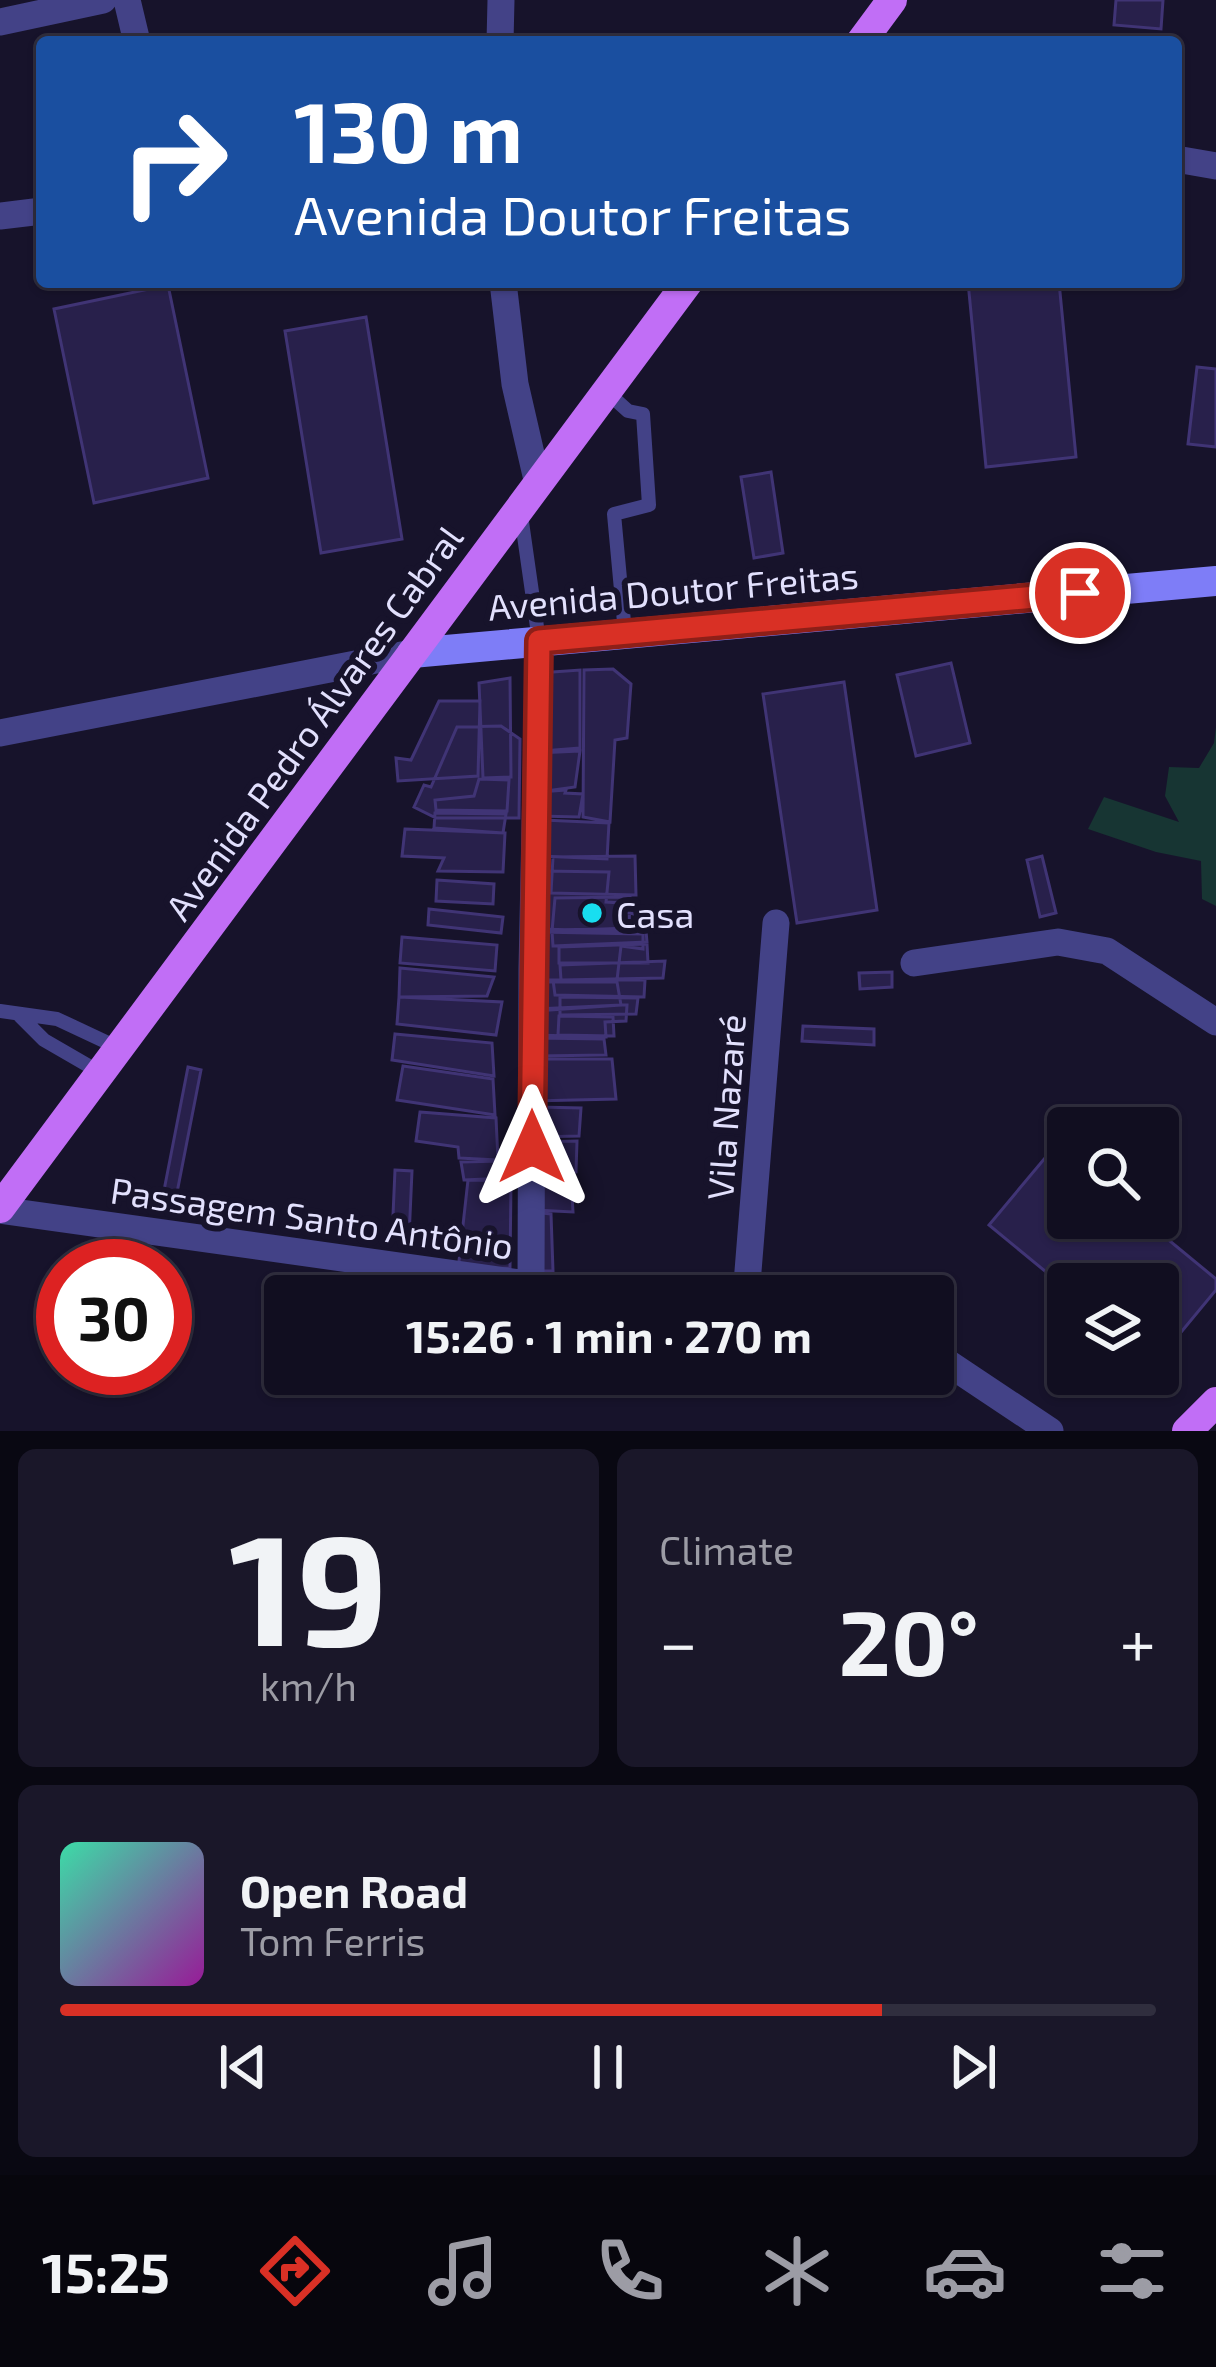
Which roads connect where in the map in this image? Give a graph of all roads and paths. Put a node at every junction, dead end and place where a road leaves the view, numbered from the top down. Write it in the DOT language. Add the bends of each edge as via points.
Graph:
graph roads {
  1 [pos="103,0"];
  2 [pos="128,0"];
  3 [pos="500,0"];
  4 [pos="892,0"];
  5 [pos="0,22"];
  6 [pos="136,36"];
  7 [pos="500,36"];
  8 [pos="865,36"];
  9 [pos="1182,160"];
  10 [pos="1216,166"];
  11 [pos="36,212"];
  12 [pos="0,216"];
  13 [pos="503,288"];
  14 [pos="684,288"];
  15 [pos="608,393"];
  16 [pos="529,497"];
  17 [pos="1216,581"];
  18 [pos="626,634"];
  19 [pos="539,641"];
  20 [pos="412,653"];
  21 [pos="0,733"];
  22 [pos="776,923"];
  23 [pos="914,963"];
  24 [pos="0,1011"];
  25 [pos="18,1014"];
  26 [pos="1216,1022"];
  27 [pos="111,1061"];
  28 [pos="0,1209"];
  29 [pos="461,1275"];
  30 [pos="531,1275"];
  31 [pos="748,1275"];
  32 [pos="954,1367"];
  33 [pos="1216,1402"];
  34 [pos="1050,1431"];
  35 [pos="1187,1431"];
  1 -- 5 [label="street"];
  2 -- 6 [label="street"];
  3 -- 7 [label="street"];
  4 -- 8 [label="main road"];
  9 -- 10 [label="street"];
  11 -- 12 [label="street"];
  13 -- 16 [label="street"];
  14 -- 15 [label="main road, Avenida Pedro Álvares Cabral"];
  15 -- 16 [label="main road, Avenida Pedro Álvares Cabral"];
  15 -- 18 [label="lane" via="643,414 649,505 614,514"];
  16 -- 19 [label="lane"];
  16 -- 20 [label="main road, Avenida Pedro Álvares Cabral"];
  17 -- 18 [label="main road, Avenida Doutor Freitas"];
  18 -- 19 [label="main road, Avenida Doutor Freitas"];
  19 -- 20 [label="main road, Avenida Doutor Freitas"];
  19 -- 30 [label="street"];
  20 -- 21 [label="street, Avenida Doutor Freitas"];
  20 -- 27 [label="main road, Avenida Pedro Álvares Cabral"];
  22 -- 31 [label="street, Vila Nazaré"];
  23 -- 26 [label="street" via="1058,942 1107,951"];
  24 -- 25 [label="lane"];
  25 -- 27 [label="lane" via="44,1040"];
  25 -- 27 [label="lane" via="57,1019"];
  27 -- 28 [label="main road, Avenida Pedro Álvares Cabral"];
  28 -- 29 [label="street, Passagem Santo Antônio"];
  32 -- 34 [label="street"];
  33 -- 35 [label="main road"];
}
